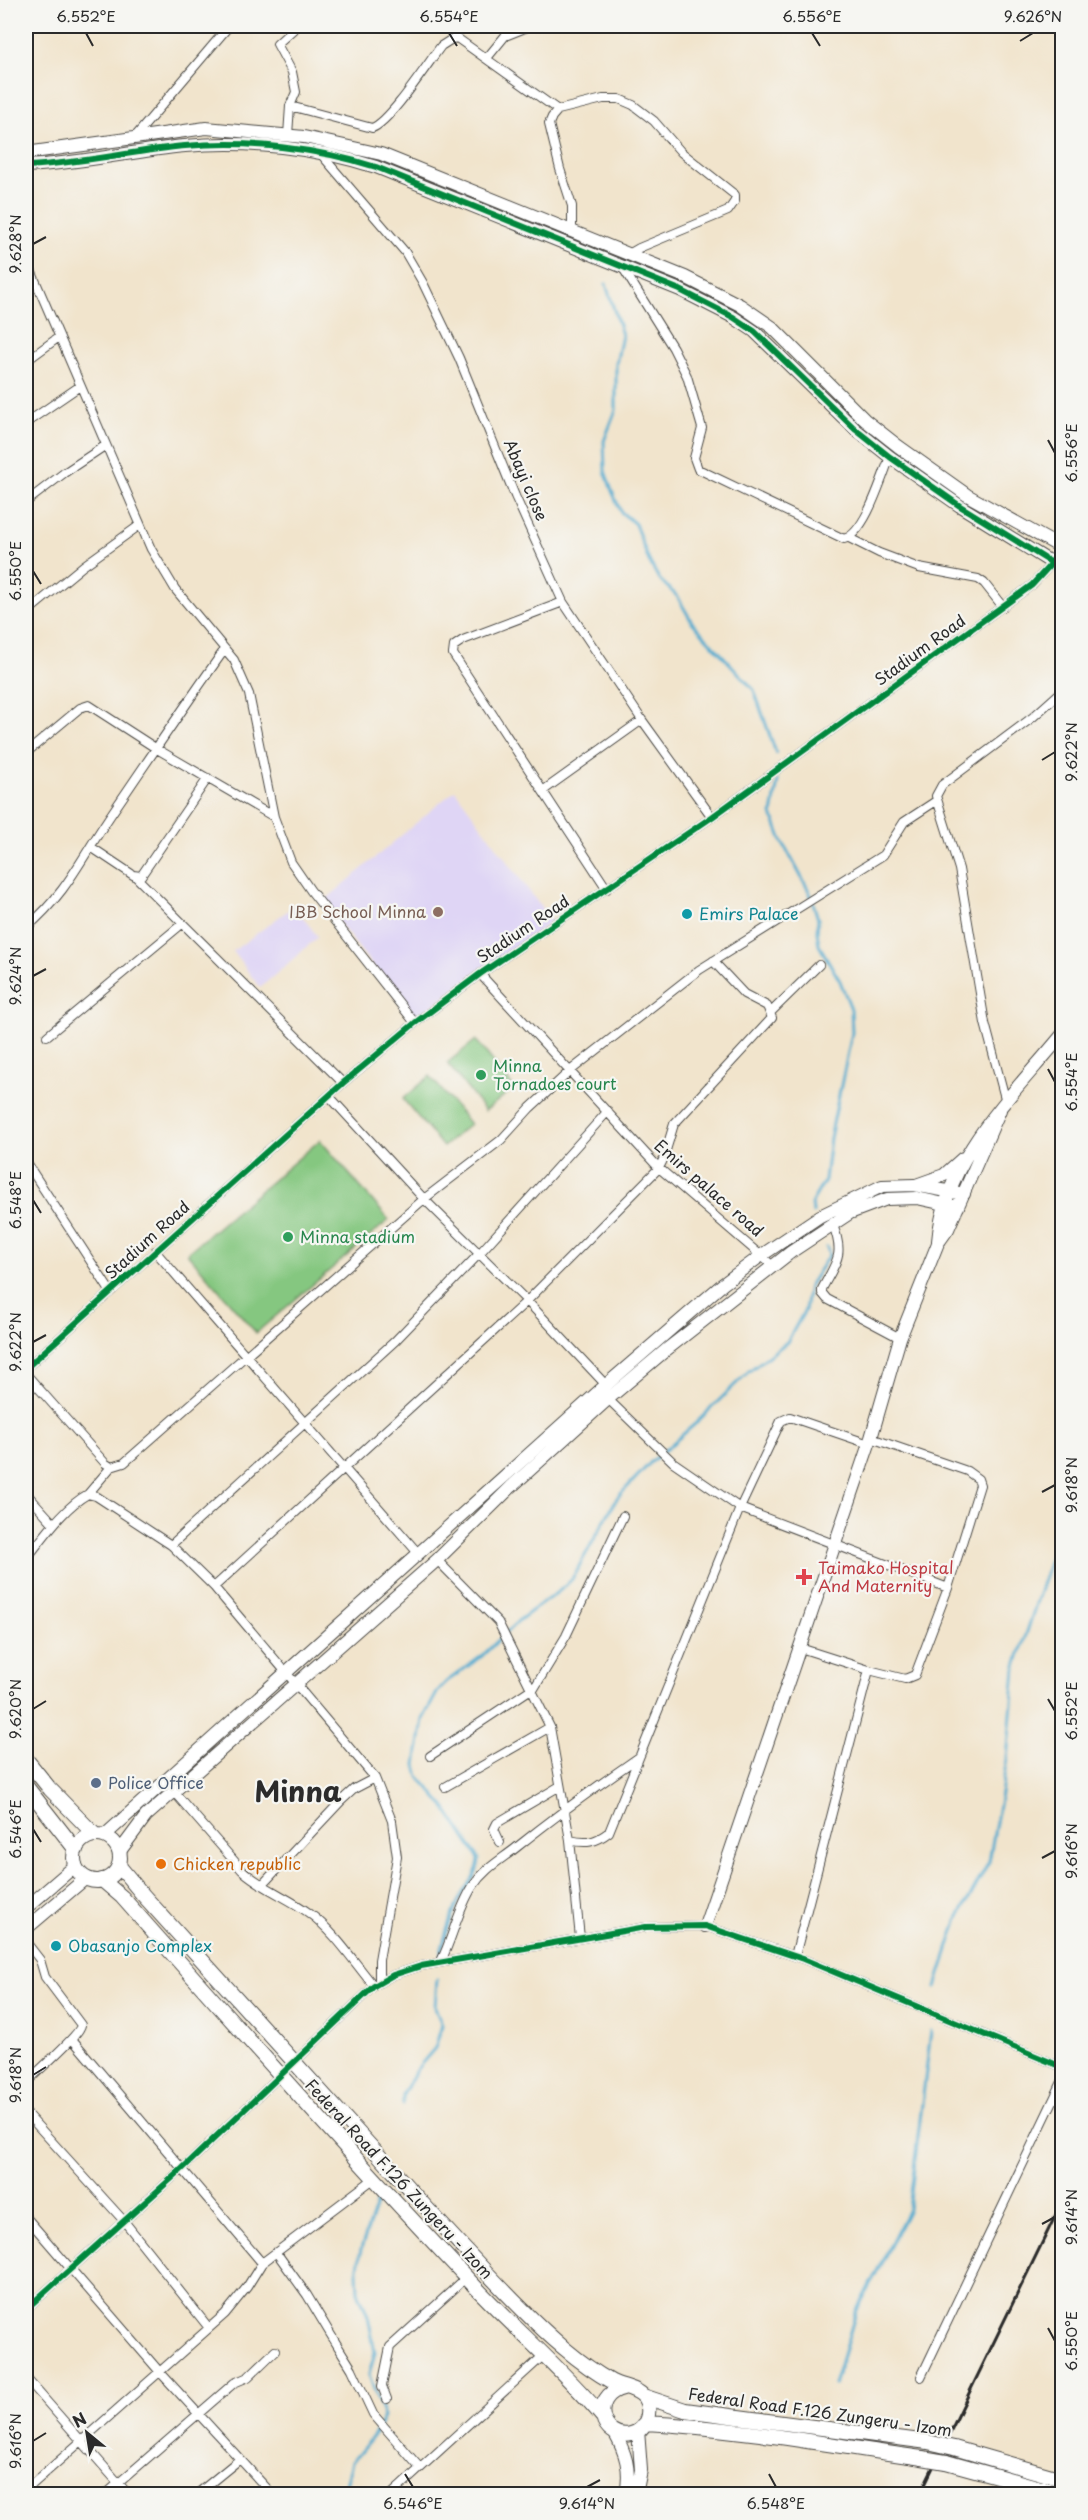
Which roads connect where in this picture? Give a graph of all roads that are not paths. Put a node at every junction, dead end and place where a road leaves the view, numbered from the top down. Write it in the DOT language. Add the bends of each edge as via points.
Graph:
graph roads {
  1 [pos="229,26"];
  2 [pos="297,26"];
  3 [pos="530,26"];
  4 [pos="487,58"];
  5 [pos="290,106"];
  6 [pos="558,110"];
  7 [pos="288,135"];
  8 [pos="134,138"];
  9 [pos="26,153"];
  10 [pos="319,153"];
  11 [pos="26,166"];
  12 [pos="572,231"];
  13 [pos="627,255"];
  14 [pos="26,259"];
  15 [pos="622,268"];
  16 [pos="59,337"];
  17 [pos="26,361"];
  18 [pos="80,386"];
  19 [pos="26,423"];
  20 [pos="106,445"];
  21 [pos="890,457"];
  22 [pos="26,502"];
  23 [pos="140,525"];
  24 [pos="849,538"];
  25 [pos="1061,547"];
  26 [pos="1057,564"];
  27 [pos="563,602"];
  28 [pos="1003,607"];
  29 [pos="26,613"];
  30 [pos="225,649"];
  31 [pos="1062,691"];
  32 [pos="642,720"];
  33 [pos="157,750"];
  34 [pos="26,753"];
  35 [pos="208,778"];
  36 [pos="544,790"];
  37 [pos="936,801"];
  38 [pos="712,817"];
  39 [pos="274,818"];
  40 [pos="91,847"];
  41 [pos="136,877"];
  42 [pos="607,889"];
  43 [pos="182,924"];
  44 [pos="26,928"];
  45 [pos="713,961"];
  46 [pos="819,964"];
  47 [pos="480,974"];
  48 [pos="771,1012"];
  49 [pos="415,1023"];
  50 [pos="1062,1035"];
  51 [pos="47,1036"];
  52 [pos="570,1071"];
  53 [pos="343,1083"];
  54 [pos="329,1096"];
  55 [pos="1003,1106"];
  56 [pos="608,1111"];
  57 [pos="966,1155"];
  58 [pos="26,1162"];
  59 [pos="659,1168"];
  60 [pos="914,1185"];
  61 [pos="424,1199"];
  62 [pos="951,1201"];
  63 [pos="832,1226"];
  64 [pos="155,1251"];
  65 [pos="479,1254"];
  66 [pos="762,1255"];
  67 [pos="773,1266"];
  68 [pos="110,1291"];
  69 [pos="527,1301"];
  70 [pos="900,1338"];
  71 [pos="246,1354"];
  72 [pos="26,1368"];
  73 [pos="26,1374"];
  74 [pos="606,1385"];
  75 [pos="608,1399"];
  76 [pos="305,1424"];
  77 [pos="870,1441"];
  78 [pos="111,1467"];
  79 [pos="343,1467"];
  80 [pos="26,1493"];
  81 [pos="88,1494"];
  82 [pos="740,1508"];
  83 [pos="623,1516"];
  84 [pos="54,1524"];
  85 [pos="834,1543"];
  86 [pos="171,1545"];
  87 [pos="418,1553"];
  88 [pos="26,1559"];
  89 [pos="437,1560"];
  90 [pos="214,1587"];
  91 [pos="948,1588"];
  92 [pos="800,1648"];
  93 [pos="868,1670"];
  94 [pos="285,1672"];
  95 [pos="295,1683"];
  96 [pos="531,1691"];
  97 [pos="550,1727"];
  98 [pos="429,1756"];
  99 [pos="639,1757"];
  100 [pos="26,1759"];
  101 [pos="375,1778"];
  102 [pos="26,1786"];
  103 [pos="560,1786"];
  104 [pos="445,1787"];
  105 [pos="174,1792"];
  106 [pos="563,1809"];
  107 [pos="100,1835"];
  108 [pos="570,1840"];
  109 [pos="500,1842"];
  110 [pos="76,1850"];
  111 [pos="120,1851"];
  112 [pos="76,1865"];
  113 [pos="119,1866"];
  114 [pos="86,1878"];
  115 [pos="102,1880"];
  116 [pos="262,1885"];
  117 [pos="26,1908"];
  118 [pos="705,1926"];
  119 [pos="26,1929"];
  120 [pos="580,1938"];
  121 [pos="26,1942"];
  122 [pos="795,1956"];
  123 [pos="441,1962"];
  124 [pos="377,1984"];
  125 [pos="72,2039"];
  126 [pos="293,2060"];
  127 [pos="1062,2067"];
  128 [pos="279,2075"];
  129 [pos="1062,2082"];
  130 [pos="26,2083"];
  131 [pos="26,2113"];
  132 [pos="182,2169"];
  133 [pos="376,2177"];
  134 [pos="26,2217"];
  135 [pos="124,2221"];
  136 [pos="276,2252"];
  137 [pos="262,2263"];
  138 [pos="71,2269"];
  139 [pos="466,2278"];
  140 [pos="26,2309"];
  141 [pos="209,2328"];
  142 [pos="275,2351"];
  143 [pos="544,2355"];
  144 [pos="159,2371"];
  145 [pos="921,2377"];
  146 [pos="26,2378"];
  147 [pos="624,2388"];
  148 [pos="643,2396"];
  149 [pos="387,2398"];
  150 [pos="200,2415"];
  151 [pos="602,2416"];
  152 [pos="642,2427"];
  153 [pos="614,2432"];
  154 [pos="80,2441"];
  155 [pos="240,2459"];
  156 [pos="420,2468"];
  157 [pos="1062,2479"];
  158 [pos="119,2484"];
  159 [pos="26,2490"];
  160 [pos="106,2494"];
  161 [pos="128,2494"];
  162 [pos="197,2494"];
  163 [pos="272,2494"];
  164 [pos="392,2494"];
  165 [pos="626,2494"];
  166 [pos="636,2494"];
  167 [pos="1062,2494"];
  1 -- 8 [label="street"];
  2 -- 5 [label="street" via="277,44 294,79 296,92"];
  3 -- 4 [label="street" via="505,36"];
  4 -- 5 [label="street" via="457,38 446,42 390,113 372,128"];
  4 -- 6 [label="street"];
  5 -- 7 [label="street"];
  6 -- 12 [label="street" via="549,124 572,206"];
  6 -- 13 [label="street" via="603,99 619,99 633,105 689,160 735,195 728,211"];
  7 -- 8 [label="street" via="206,128"];
  7 -- 12 [label="street" via="381,154"];
  8 -- 9 [label="street"];
  10 -- 11 [label="street" via="265,146 196,145"];
  10 -- 15 [label="street" via="376,167"];
  10 -- 27 [label="street, Abayi close" via="405,252 423,283"];
  12 -- 13 [label="street"];
  13 -- 25 [label="street" via="685,277 763,320 865,420 898,446 967,495"];
  14 -- 16 [label="street"];
  15 -- 21 [label="street" via="680,290 754,331 856,430"];
  15 -- 24 [label="street" via="687,376 702,428 694,458 696,466 839,538"];
  16 -- 17 [label="street"];
  16 -- 18 [label="street"];
  18 -- 19 [label="street"];
  18 -- 20 [label="street"];
  20 -- 22 [label="street"];
  20 -- 23 [label="street"];
  21 -- 24 [label="street" via="867,512"];
  21 -- 26 [label="street" via="960,506"];
  23 -- 29 [label="street"];
  23 -- 30 [label="street" via="175,589"];
  24 -- 28 [label="street" via="919,567 978,579"];
  25 -- 26 [label="street, Stadium Road"];
  26 -- 28 [label="street, Stadium Road"];
  27 -- 32 [label="street, Abayi close"];
  27 -- 36 [label="street" via="463,640 454,646 453,654"];
  28 -- 38 [label="street, Stadium Road"];
  30 -- 33 [label="street"];
  30 -- 39 [label="street" via="249,694"];
  31 -- 37 [label="street" via="942,785"];
  32 -- 36 [label="street"];
  32 -- 38 [label="street, Abayi close"];
  33 -- 34 [label="street" via="89,705 80,708"];
  33 -- 35 [label="street"];
  33 -- 40 [label="street"];
  35 -- 39 [label="street"];
  35 -- 41 [label="street" via="146,871"];
  36 -- 42 [label="street"];
  37 -- 45 [label="street" via="904,822 883,855"];
  37 -- 55 [label="street" via="959,869"];
  38 -- 42 [label="street, Stadium Road"];
  39 -- 49 [label="street" via="291,862 304,882"];
  40 -- 41 [label="street"];
  40 -- 44 [label="street" via="51,905"];
  41 -- 43 [label="street"];
  42 -- 47 [label="street, Stadium Road"];
  43 -- 51 [label="street"];
  43 -- 53 [label="street"];
  45 -- 48 [label="street" via="739,989"];
  45 -- 52 [label="street"];
  46 -- 48 [label="street"];
  47 -- 49 [label="street, Stadium Road"];
  47 -- 52 [label="street, Emirs palace road"];
  48 -- 59 [label="street" via="767,1024 674,1124"];
  49 -- 53 [label="street, Stadium Road"];
  50 -- 55 [label="street"];
  52 -- 56 [label="street, Emirs palace road"];
  52 -- 61 [label="street" via="501,1140"];
  53 -- 54 [label="street, Stadium Road"];
  54 -- 61 [label="street"];
  54 -- 64 [label="street, Stadium Road"];
  55 -- 57 [label="street"];
  55 -- 62 [label="street" via="964,1194"];
  56 -- 59 [label="street, Emirs palace road"];
  56 -- 65 [label="street"];
  57 -- 60 [label="street" via="944,1175"];
  57 -- 62 [label="street"];
  58 -- 68 [label="street"];
  59 -- 66 [label="street, Emirs palace road"];
  59 -- 69 [label="street"];
  60 -- 62 [label="street"];
  60 -- 66 [label="street" via="889,1184 858,1196"];
  61 -- 65 [label="street"];
  61 -- 71 [label="street"];
  62 -- 63 [label="street" via="887,1199 850,1213"];
  62 -- 70 [label="street" via="940,1218 938,1243"];
  63 -- 67 [label="street"];
  63 -- 70 [label="street" via="840,1249 822,1293"];
  64 -- 68 [label="street, Stadium Road"];
  64 -- 71 [label="street"];
  65 -- 69 [label="street"];
  65 -- 76 [label="street" via="395,1341"];
  66 -- 67 [label="street, Emirs palace road"];
  66 -- 74 [label="street"];
  67 -- 75 [label="street"];
  68 -- 72 [label="street, Stadium Road"];
  69 -- 74 [label="street"];
  69 -- 79 [label="street"];
  70 -- 77 [label="street"];
  71 -- 76 [label="street"];
  71 -- 78 [label="street" via="124,1463"];
  73 -- 78 [label="street"];
  74 -- 87 [label="street"];
  75 -- 82 [label="street" via="673,1462"];
  75 -- 89 [label="street" via="511,1486"];
  76 -- 79 [label="street"];
  76 -- 86 [label="street"];
  77 -- 82 [label="street" via="785,1418 777,1427"];
  77 -- 85 [label="street"];
  77 -- 91 [label="street" via="967,1470 978,1479 980,1485 969,1527"];
  78 -- 81 [label="street"];
  79 -- 87 [label="street"];
  79 -- 90 [label="street"];
  80 -- 84 [label="street"];
  81 -- 84 [label="street"];
  81 -- 86 [label="street"];
  82 -- 85 [label="street"];
  82 -- 99 [label="street"];
  83 -- 96 [label="street" via="566,1636"];
  84 -- 88 [label="street"];
  85 -- 91 [label="street"];
  85 -- 92 [label="street"];
  86 -- 90 [label="street"];
  87 -- 94 [label="street"];
  89 -- 95 [label="street"];
  89 -- 96 [label="street" via="498,1622"];
  90 -- 94 [label="street"];
  91 -- 93 [label="street" via="915,1675 905,1678"];
  92 -- 93 [label="street"];
  92 -- 118 [label="street"];
  93 -- 122 [label="street"];
  94 -- 95 [label="street"];
  94 -- 107 [label="street" via="166,1782"];
  95 -- 101 [label="street"];
  95 -- 105 [label="street"];
  96 -- 97 [label="street"];
  96 -- 98 [label="street"];
  97 -- 103 [label="street"];
  97 -- 104 [label="street"];
  99 -- 106 [label="street"];
  99 -- 108 [label="street" via="609,1832 597,1841"];
  100 -- 107 [label="main road" via="50,1789"];
  101 -- 116 [label="street" via="341,1801"];
  101 -- 124 [label="street" via="392,1821 397,1857"];
  102 -- 110 [label="main road"];
  103 -- 106 [label="street"];
  103 -- 109 [label="street" via="497,1822 494,1829"];
  105 -- 111 [label="street" via="146,1816"];
  105 -- 116 [label="street" via="243,1870"];
  106 -- 108 [label="street"];
  106 -- 123 [label="street" via="488,1867 460,1910"];
  107 -- 110 [label="main road" via="83,1840"];
  107 -- 111 [label="main road" via="111,1839"];
  108 -- 120 [label="street"];
  110 -- 112 [label="main road"];
  111 -- 113 [label="main road"];
  112 -- 114 [label="main road"];
  112 -- 117 [label="street"];
  113 -- 115 [label="main road"];
  113 -- 126 [label="main road, Federal Road F.126 Zungeru - Izom"];
  114 -- 115 [label="main road"];
  114 -- 119 [label="street"];
  115 -- 128 [label="main road, Federal Road F.126 Zungeru - Izom" via="122,1897"];
  116 -- 124 [label="street" via="302,1908 330,1932"];
  118 -- 120 [label="street" via="646,1927"];
  118 -- 122 [label="street"];
  120 -- 123 [label="street"];
  121 -- 125 [label="street" via="40,1960 45,1977 81,2025 81,2031"];
  122 -- 127 [label="street"];
  123 -- 124 [label="street" via="393,1975"];
  124 -- 126 [label="street"];
  125 -- 130 [label="street"];
  125 -- 132 [label="street"];
  126 -- 128 [label="street"];
  126 -- 147 [label="main road, Federal Road F.126 Zungeru - Izom" via="540,2328 595,2372"];
  128 -- 132 [label="street"];
  128 -- 133 [label="main road, Federal Road F.126 Zungeru - Izom"];
  129 -- 145 [label="street"];
  131 -- 135 [label="street"];
  132 -- 135 [label="street"];
  132 -- 137 [label="street"];
  133 -- 136 [label="street"];
  133 -- 139 [label="main road, Federal Road F.126 Zungeru - Izom"];
  134 -- 138 [label="street"];
  135 -- 138 [label="street"];
  135 -- 141 [label="street"];
  136 -- 137 [label="street"];
  136 -- 156 [label="street" via="352,2369 365,2402"];
  137 -- 141 [label="street" via="242,2294"];
  138 -- 140 [label="street"];
  138 -- 144 [label="street"];
  139 -- 143 [label="main road, Federal Road F.126 Zungeru - Izom"];
  139 -- 149 [label="street" via="390,2347 382,2386"];
  141 -- 144 [label="street"];
  142 -- 150 [label="street"];
  143 -- 151 [label="main road, Federal Road F.126 Zungeru - Izom"];
  143 -- 156 [label="street"];
  144 -- 150 [label="street"];
  144 -- 154 [label="street"];
  146 -- 154 [label="street"];
  147 -- 148 [label="main road"];
  147 -- 151 [label="main road" via="609,2394"];
  148 -- 152 [label="main road" via="648,2414"];
  148 -- 157 [label="main road, Federal Road F.126 Zungeru - Izom, bridge" via="685,2410 928,2442"];
  150 -- 155 [label="street"];
  150 -- 158 [label="street"];
  151 -- 153 [label="main road"];
  152 -- 153 [label="main road" via="631,2434"];
  152 -- 166 [label="street"];
  152 -- 167 [label="main road, Federal Road F.126 Zungeru - Izom, bridge" via="805,2440 922,2457"];
  153 -- 165 [label="street" via="629,2470"];
  154 -- 158 [label="street"];
  154 -- 159 [label="street"];
  155 -- 162 [label="street"];
  155 -- 163 [label="street"];
  156 -- 164 [label="street"];
  158 -- 160 [label="street"];
  158 -- 161 [label="street"];
}
